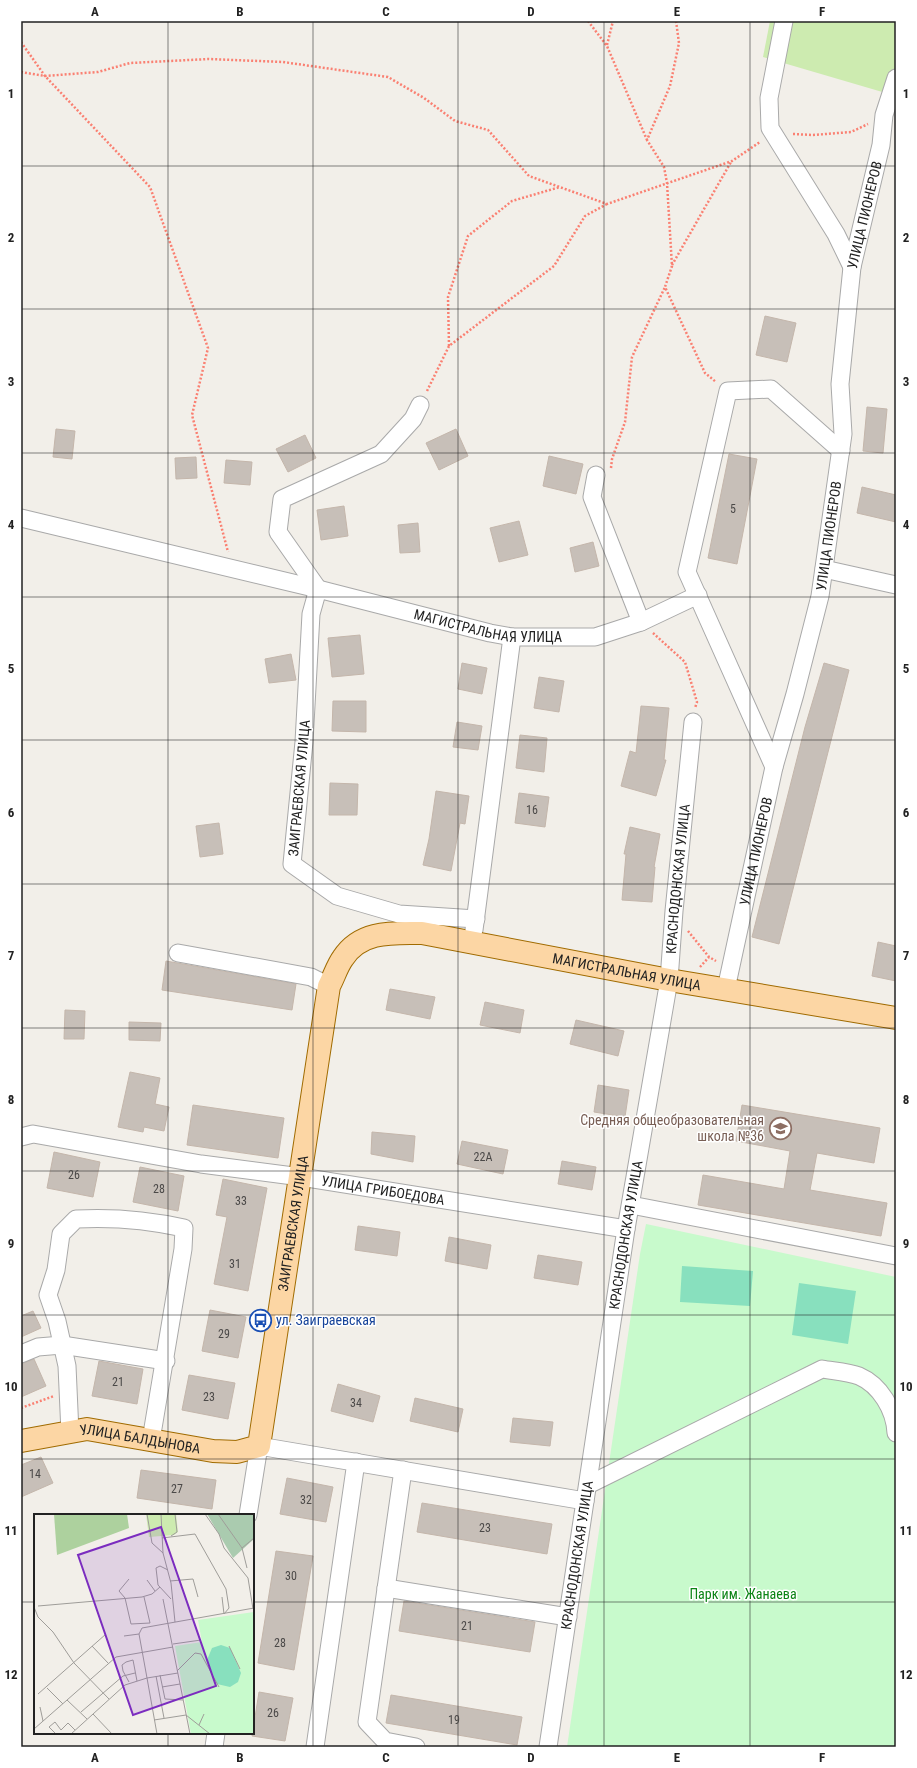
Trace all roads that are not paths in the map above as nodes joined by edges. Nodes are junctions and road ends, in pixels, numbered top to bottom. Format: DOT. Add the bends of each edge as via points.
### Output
graph roads {
  1 [pos="784,21"];
  2 [pos="896,78"];
  3 [pos="890,117"];
  4 [pos="852,268"];
  5 [pos="420,405"];
  6 [pos="841,451"];
  7 [pos="603,474"];
  8 [pos="21,518"];
  9 [pos="824,569"];
  10 [pos="896,585"];
  11 [pos="318,589"];
  12 [pos="698,595"];
  13 [pos="641,622"];
  14 [pos="512,637"];
  15 [pos="693,722"];
  16 [pos="774,766"];
  17 [pos="476,919"];
  18 [pos="358,941"];
  19 [pos="472,943"];
  20 [pos="178,953"];
  21 [pos="728,979"];
  22 [pos="669,980"];
  23 [pos="329,986"];
  24 [pos="896,1018"];
  25 [pos="21,1136"];
  26 [pos="301,1177"];
  27 [pos="630,1206"];
  28 [pos="626,1229"];
  29 [pos="896,1256"];
  30 [pos="62,1345"];
  31 [pos="21,1354"];
  32 [pos="166,1361"];
  33 [pos="70,1433"];
  34 [pos="896,1433"];
  35 [pos="151,1440"];
  36 [pos="21,1441"];
  37 [pos="259,1446"];
  38 [pos="356,1462"];
  39 [pos="403,1470"];
  40 [pos="587,1493"];
  41 [pos="248,1514"];
  42 [pos="386,1588"];
  43 [pos="568,1617"];
  44 [pos="216,1734"];
  45 [pos="214,1747"];
  46 [pos="315,1747"];
  47 [pos="416,1747"];
  48 [pos="548,1747"];
  1 -- 4 [label="street" via="769,98 770,128 836,234"];
  2 -- 3 [label="street, УЛИЦА ПИОНЕРОВ"];
  3 -- 4 [label="street, УЛИЦА ПИОНЕРОВ"];
  4 -- 6 [label="street, УЛИЦА ПИОНЕРОВ" via="840,384 843,434"];
  5 -- 11 [label="street" via="413,419 381,454 282,499 278,532"];
  6 -- 9 [label="street, УЛИЦА ПИОНЕРОВ"];
  6 -- 12 [label="street" via="771,389 728,391 687,572"];
  7 -- 13 [label="street" via="592,497"];
  8 -- 11 [label="street, МАГИСТРАЛЬНАЯ УЛИЦА"];
  9 -- 10 [label="street"];
  9 -- 16 [label="street, УЛИЦА ПИОНЕРОВ" via="816,611"];
  11 -- 14 [label="street, МАГИСТРАЛЬНАЯ УЛИЦА"];
  11 -- 17 [label="street, ЗАИГРАЕВСКАЯ УЛИЦА" via="311,614 304,742 292,864 337,896 399,914"];
  12 -- 13 [label="street, МАГИСТРАЛЬНАЯ УЛИЦА"];
  12 -- 16 [label="street"];
  13 -- 14 [label="street, МАГИСТРАЛЬНАЯ УЛИЦА" via="595,637"];
  14 -- 17 [label="street"];
  15 -- 22 [label="street, КРАСНОДОНСКАЯ УЛИЦА"];
  16 -- 21 [label="street, УЛИЦА ПИОНЕРОВ"];
  17 -- 19 [label="street"];
  18 -- 19 [label="main road, МАГИСТРАЛЬНАЯ УЛИЦА" via="382,933 422,933"];
  18 -- 23 [label="main road, ЗАИГРАЕВСКАЯ УЛИЦА" via="343,957"];
  19 -- 22 [label="main road, МАГИСТРАЛЬНАЯ УЛИЦА"];
  20 -- 23 [label="street" via="311,977"];
  21 -- 22 [label="main road, МАГИСТРАЛЬНАЯ УЛИЦА"];
  21 -- 24 [label="main road, МАГИСТРАЛЬНАЯ УЛИЦА"];
  22 -- 27 [label="street, КРАСНОДОНСКАЯ УЛИЦА"];
  23 -- 26 [label="main road, ЗАИГРАЕВСКАЯ УЛИЦА"];
  25 -- 26 [label="street, УЛИЦА ГРИБОЕДОВА" via="33,1134 201,1164"];
  26 -- 28 [label="street, УЛИЦА ГРИБОЕДОВА"];
  26 -- 37 [label="main road, ЗАИГРАЕВСКАЯ УЛИЦА"];
  27 -- 28 [label="street, КРАСНОДОНСКАЯ УЛИЦА"];
  27 -- 29 [label="street"];
  28 -- 40 [label="street, КРАСНОДОНСКАЯ УЛИЦА"];
  30 -- 31 [label="street" via="38,1347"];
  30 -- 32 [label="street"];
  30 -- 32 [label="street" via="48,1295 56,1270 60,1234 76,1219 108,1217 164,1223 184,1228"];
  30 -- 33 [label="street" via="67,1366"];
  32 -- 35 [label="street"];
  33 -- 35 [label="main road, УЛИЦА БАЛДЫНОВА" via="87,1429"];
  33 -- 36 [label="main road, УЛИЦА БАЛДЫНОВА"];
  34 -- 40 [label="street" via="896,1425 883,1394 859,1376 822,1370"];
  35 -- 37 [label="main road, УЛИЦА БАЛДЫНОВА" via="213,1451 237,1452"];
  37 -- 38 [label="street"];
  37 -- 41 [label="street, ЗАИГРАЕВСКАЯ УЛИЦА"];
  38 -- 39 [label="street"];
  38 -- 46 [label="street"];
  39 -- 40 [label="street"];
  39 -- 42 [label="street"];
  40 -- 43 [label="street, КРАСНОДОНСКАЯ УЛИЦА"];
  42 -- 43 [label="street"];
  42 -- 47 [label="street" via="367,1722 385,1741"];
  43 -- 48 [label="street, КРАСНОДОНСКАЯ УЛИЦА"];
  44 -- 45 [label="street"];
}
